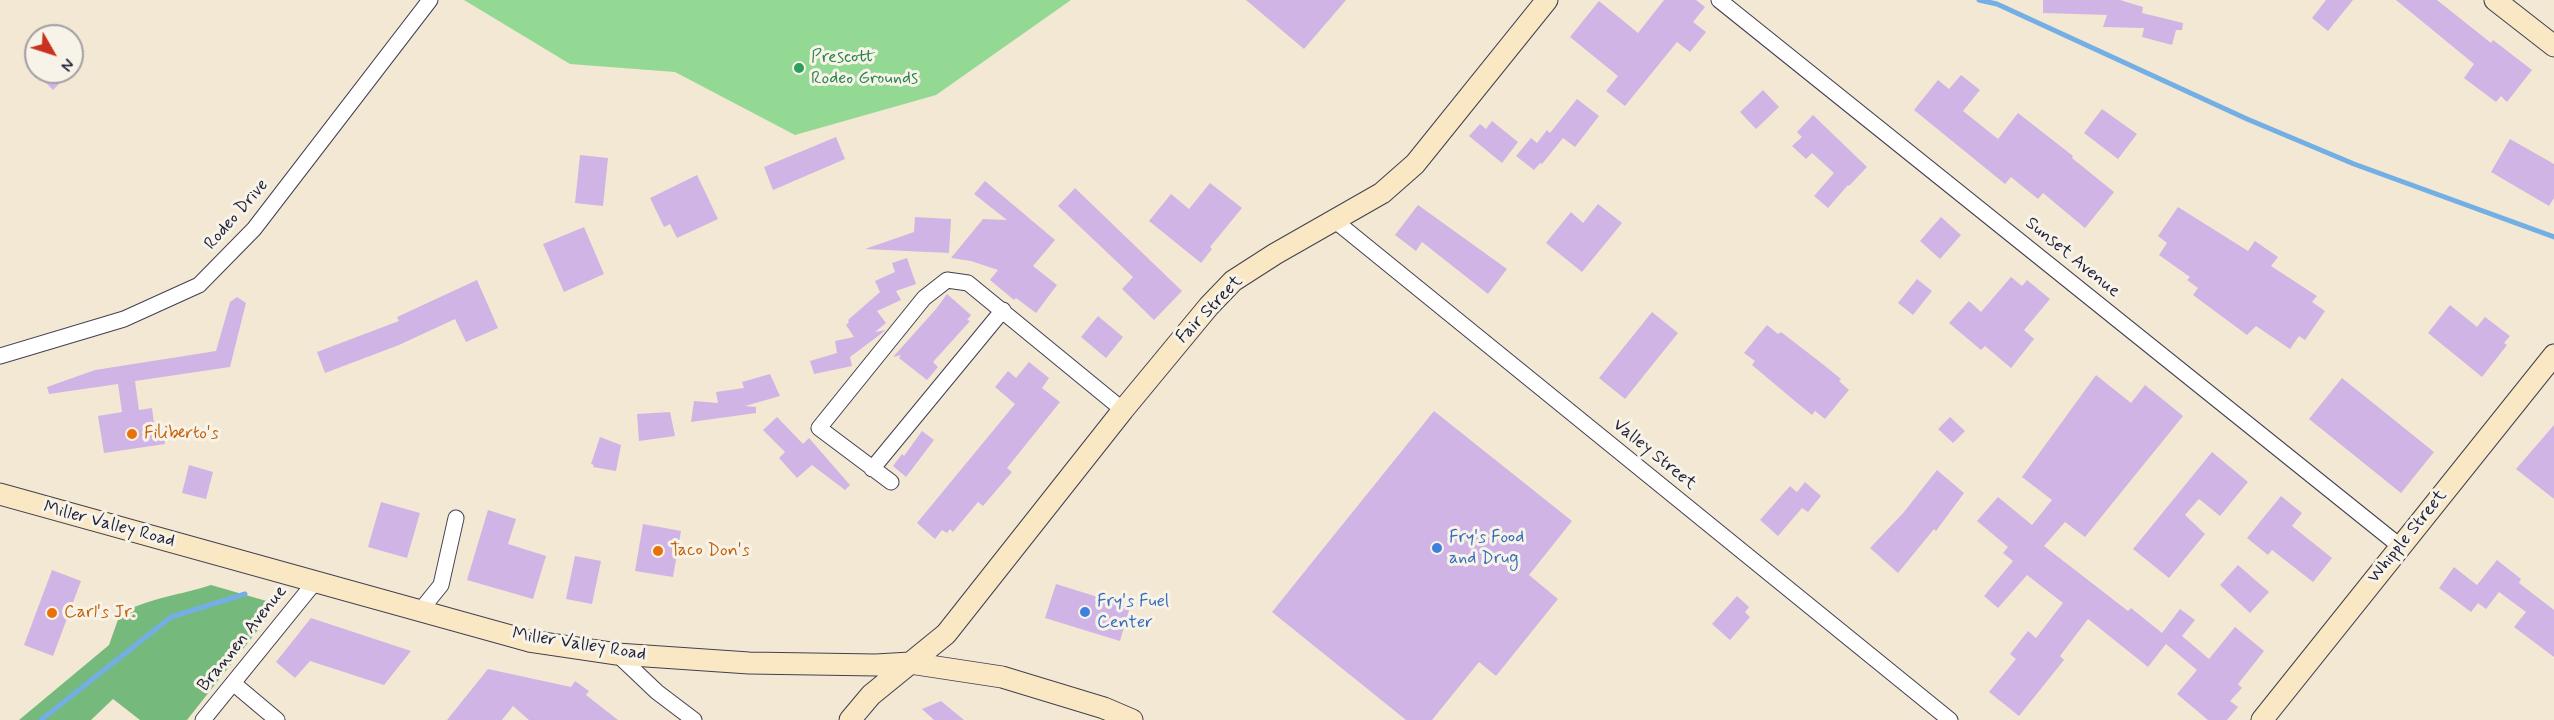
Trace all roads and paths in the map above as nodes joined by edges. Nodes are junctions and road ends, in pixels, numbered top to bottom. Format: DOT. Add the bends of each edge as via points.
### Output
graph roads {
  1 [pos="430,0"];
  2 [pos="1547,0"];
  3 [pos="1719,0"];
  4 [pos="2495,0"];
  5 [pos="2554,46"];
  6 [pos="1334,220"];
  7 [pos="1003,310"];
  8 [pos="2554,355"];
  9 [pos="0,356"];
  10 [pos="1123,410"];
  11 [pos="873,469"];
  12 [pos="891,482"];
  13 [pos="0,494"];
  14 [pos="456,518"];
  15 [pos="2400,547"];
  16 [pos="315,582"];
  17 [pos="420,611"];
  18 [pos="617,654"];
  19 [pos="910,663"];
  20 [pos="232,683"];
  21 [pos="203,720"];
  22 [pos="277,720"];
  23 [pos="694,720"];
  24 [pos="850,720"];
  25 [pos="1132,720"];
  26 [pos="1950,720"];
  27 [pos="2262,720"];
  1 -- 9 [label="street, Rodeo Drive" via="255,229 199,285 124,320"];
  2 -- 6 [label="street, Fair Street" via="1415,164 1382,193"];
  3 -- 15 [label="street, Sunset Avenue"];
  4 -- 5 [label="street"];
  6 -- 10 [label="street, Fair Street" via="1233,281"];
  6 -- 26 [label="street, Valley Street"];
  7 -- 10 [label="street"];
  7 -- 11 [label="street"];
  7 -- 11 [label="street" via="968,283 947,280 924,298 819,428"];
  8 -- 15 [label="street, Whipple Street"];
  10 -- 19 [label="street, Fair Street" via="946,634"];
  11 -- 12 [label="street"];
  13 -- 16 [label="street, Miller Valley Road"];
  14 -- 17 [label="street" via="441,585"];
  15 -- 27 [label="street, Whipple Street"];
  16 -- 17 [label="street, Miller Valley Road"];
  16 -- 20 [label="street, Brannen Avenue"];
  17 -- 18 [label="street, Miller Valley Road" via="529,641"];
  18 -- 19 [label="street, Miller Valley Road" via="749,663"];
  18 -- 23 [label="street"];
  19 -- 24 [label="street, Fair Street" via="871,695"];
  19 -- 25 [label="street, Miller Valley Road" via="1002,676"];
  20 -- 21 [label="street, Brannen Avenue"];
  20 -- 22 [label="street"];
}
